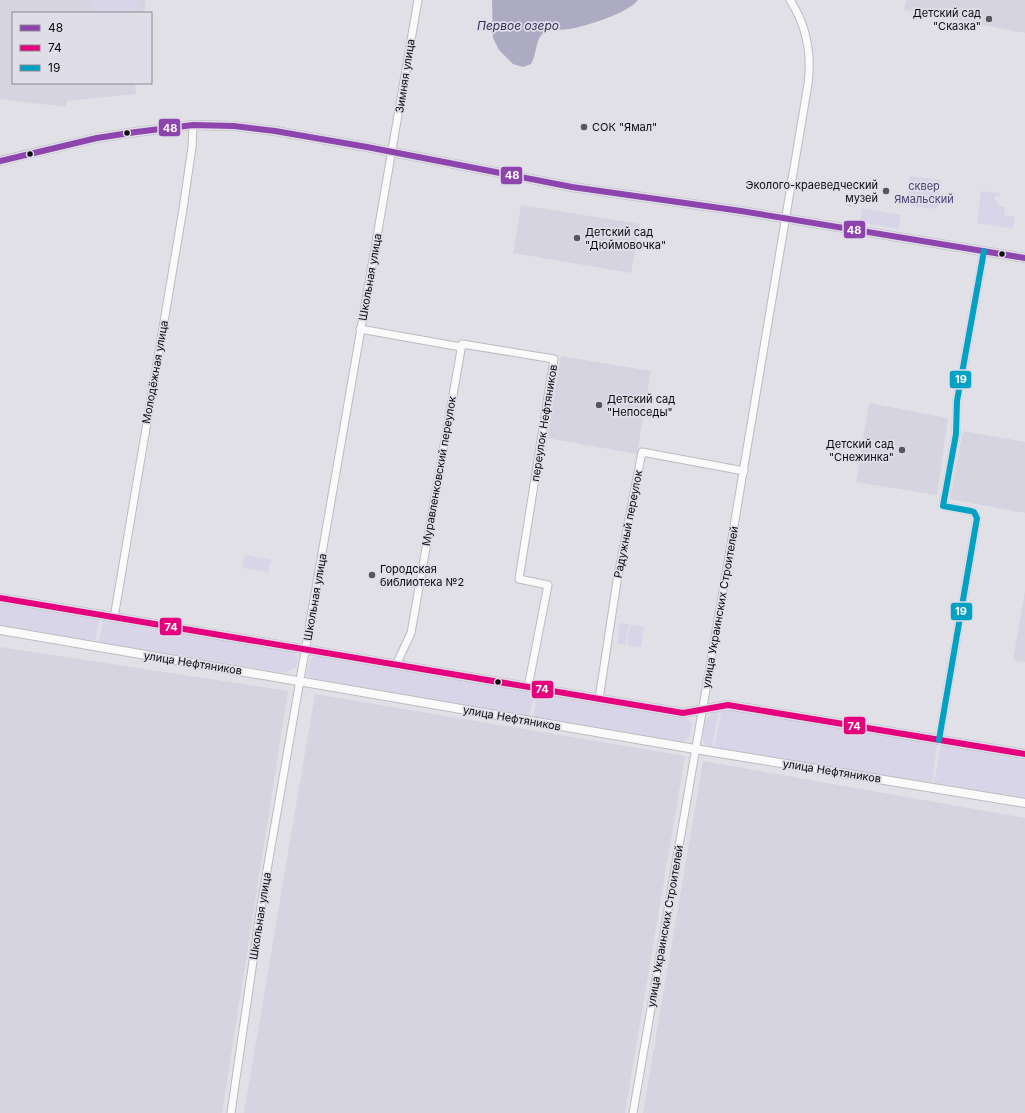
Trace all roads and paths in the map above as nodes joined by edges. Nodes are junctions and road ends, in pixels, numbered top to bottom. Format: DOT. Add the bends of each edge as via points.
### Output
graph roads {
  1 [pos="418,0"];
  2 [pos="790,0"];
  3 [pos="193,125"];
  4 [pos="392,152"];
  5 [pos="0,161"];
  6 [pos="785,218"];
  7 [pos="984,251"];
  8 [pos="1025,258"];
  9 [pos="360,329"];
  10 [pos="461,345"];
  11 [pos="744,471"];
  12 [pos="0,598"];
  13 [pos="114,618"];
  14 [pos="0,630"];
  15 [pos="306,650"];
  16 [pos="396,665"];
  17 [pos="300,680"];
  18 [pos="528,687"];
  19 [pos="599,699"];
  20 [pos="702,710"];
  21 [pos="939,740"];
  22 [pos="694,749"];
  23 [pos="1025,754"];
  24 [pos="1025,802"];
  25 [pos="230,1113"];
  26 [pos="633,1113"];
  1 -- 4 [label="street, Зимняя улица"];
  2 -- 6 [label="street, улица Украинских Строителей" via="803,25 810,63"];
  3 -- 4 [label="main road" via="275,131"];
  3 -- 5 [label="main road" via="97,138"];
  3 -- 13 [label="street, Молодёжная улица" via="183,209"];
  4 -- 6 [label="main road" via="580,189"];
  4 -- 9 [label="street, Школьная улица"];
  6 -- 7 [label="main road"];
  6 -- 11 [label="street, улица Украинских Строителей"];
  7 -- 8 [label="main road"];
  7 -- 21 [label="street" via="957,401 956,434 943,506 974,512 977,518"];
  9 -- 10 [label="street, переулок Нефтяников"];
  9 -- 15 [label="street, Школьная улица"];
  10 -- 16 [label="street, Муравленковский переулок" via="411,633"];
  10 -- 18 [label="street, переулок Нефтяников" via="554,359 519,579 548,584"];
  11 -- 19 [label="street, Радужный переулок" via="642,452 619,566"];
  11 -- 20 [label="street, улица Украинских Строителей"];
  12 -- 13 [label="main road"];
  13 -- 15 [label="main road"];
  14 -- 17 [label="main road, улица Нефтяников"];
  15 -- 16 [label="main road"];
  15 -- 17 [label="street, Школьная улица"];
  16 -- 18 [label="main road"];
  17 -- 22 [label="main road, улица Нефтяников"];
  17 -- 25 [label="street, Школьная улица" via="262,899"];
  18 -- 19 [label="main road"];
  19 -- 20 [label="main road" via="683,713"];
  20 -- 21 [label="main road" via="728,705"];
  20 -- 22 [label="street, улица Украинских Строителей"];
  21 -- 23 [label="main road"];
  22 -- 24 [label="main road, улица Нефтяников"];
  22 -- 26 [label="street, улица Украинских Строителей"];
}
